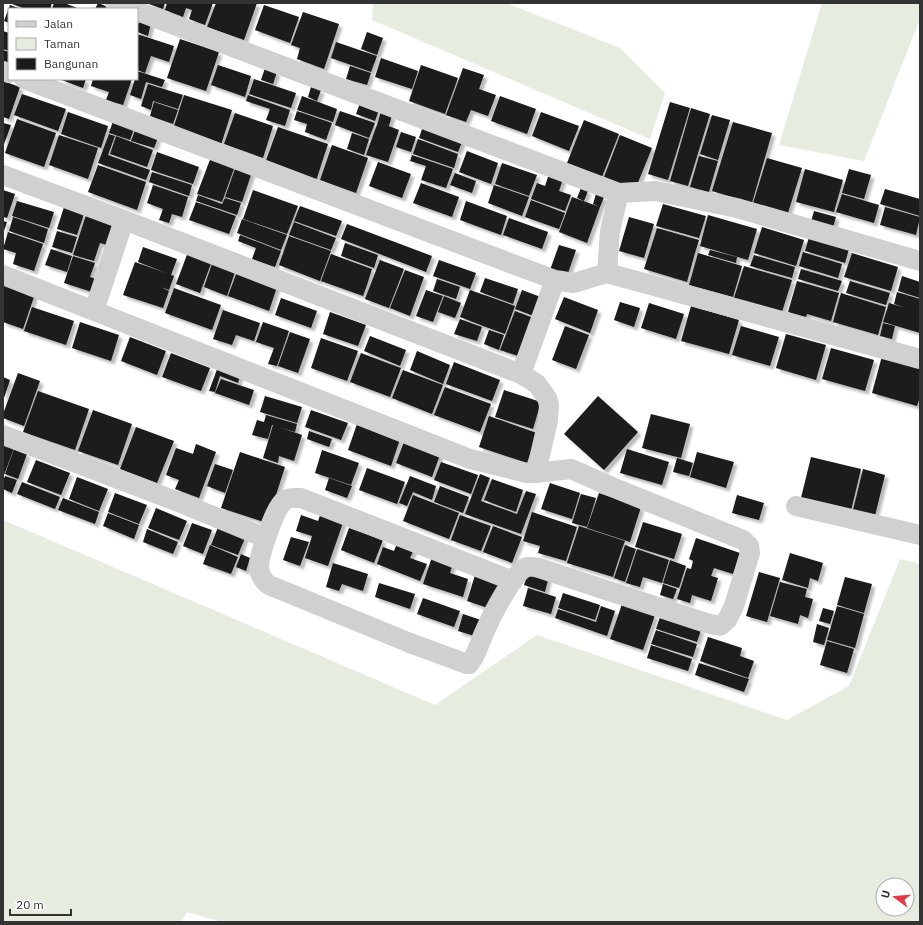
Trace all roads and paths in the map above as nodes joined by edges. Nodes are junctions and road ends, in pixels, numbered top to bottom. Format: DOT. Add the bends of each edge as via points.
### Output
graph roads {
  1 [pos="115,3"];
  2 [pos="128,8"];
  3 [pos="138,11"];
  4 [pos="27,80"];
  5 [pos="3,175"];
  6 [pos="619,193"];
  7 [pos="124,220"];
  8 [pos="920,261"];
  9 [pos="607,274"];
  10 [pos="3,275"];
  11 [pos="556,280"];
  12 [pos="94,311"];
  13 [pos="920,359"];
  14 [pos="521,374"];
  15 [pos="3,435"];
  16 [pos="536,473"];
  17 [pos="796,506"];
  18 [pos="920,535"];
  19 [pos="266,538"];
  20 [pos="512,581"];
  1 -- 2 [label="street"];
  3 -- 6 [label="street"];
  4 -- 11 [label="street"];
  5 -- 7 [label="street"];
  6 -- 8 [label="street" via="656,191 738,208"];
  6 -- 9 [label="street" via="610,231"];
  7 -- 12 [label="street"];
  7 -- 14 [label="street"];
  9 -- 11 [label="street" via="574,283"];
  9 -- 13 [label="street"];
  10 -- 12 [label="street"];
  11 -- 14 [label="street"];
  12 -- 16 [label="street" via="470,459"];
  14 -- 16 [label="street" via="537,384 549,406"];
  15 -- 19 [label="street"];
  16 -- 20 [label="street" via="571,469 743,540 749,546 750,553 734,606 727,620 720,626 706,624 533,566 523,569"];
  17 -- 18 [label="street"];
  19 -- 20 [label="street" via="273,519 285,500 292,497 301,498"];
  19 -- 20 [label="street" via="258,568 269,585 467,664 475,656 483,634"];
}
